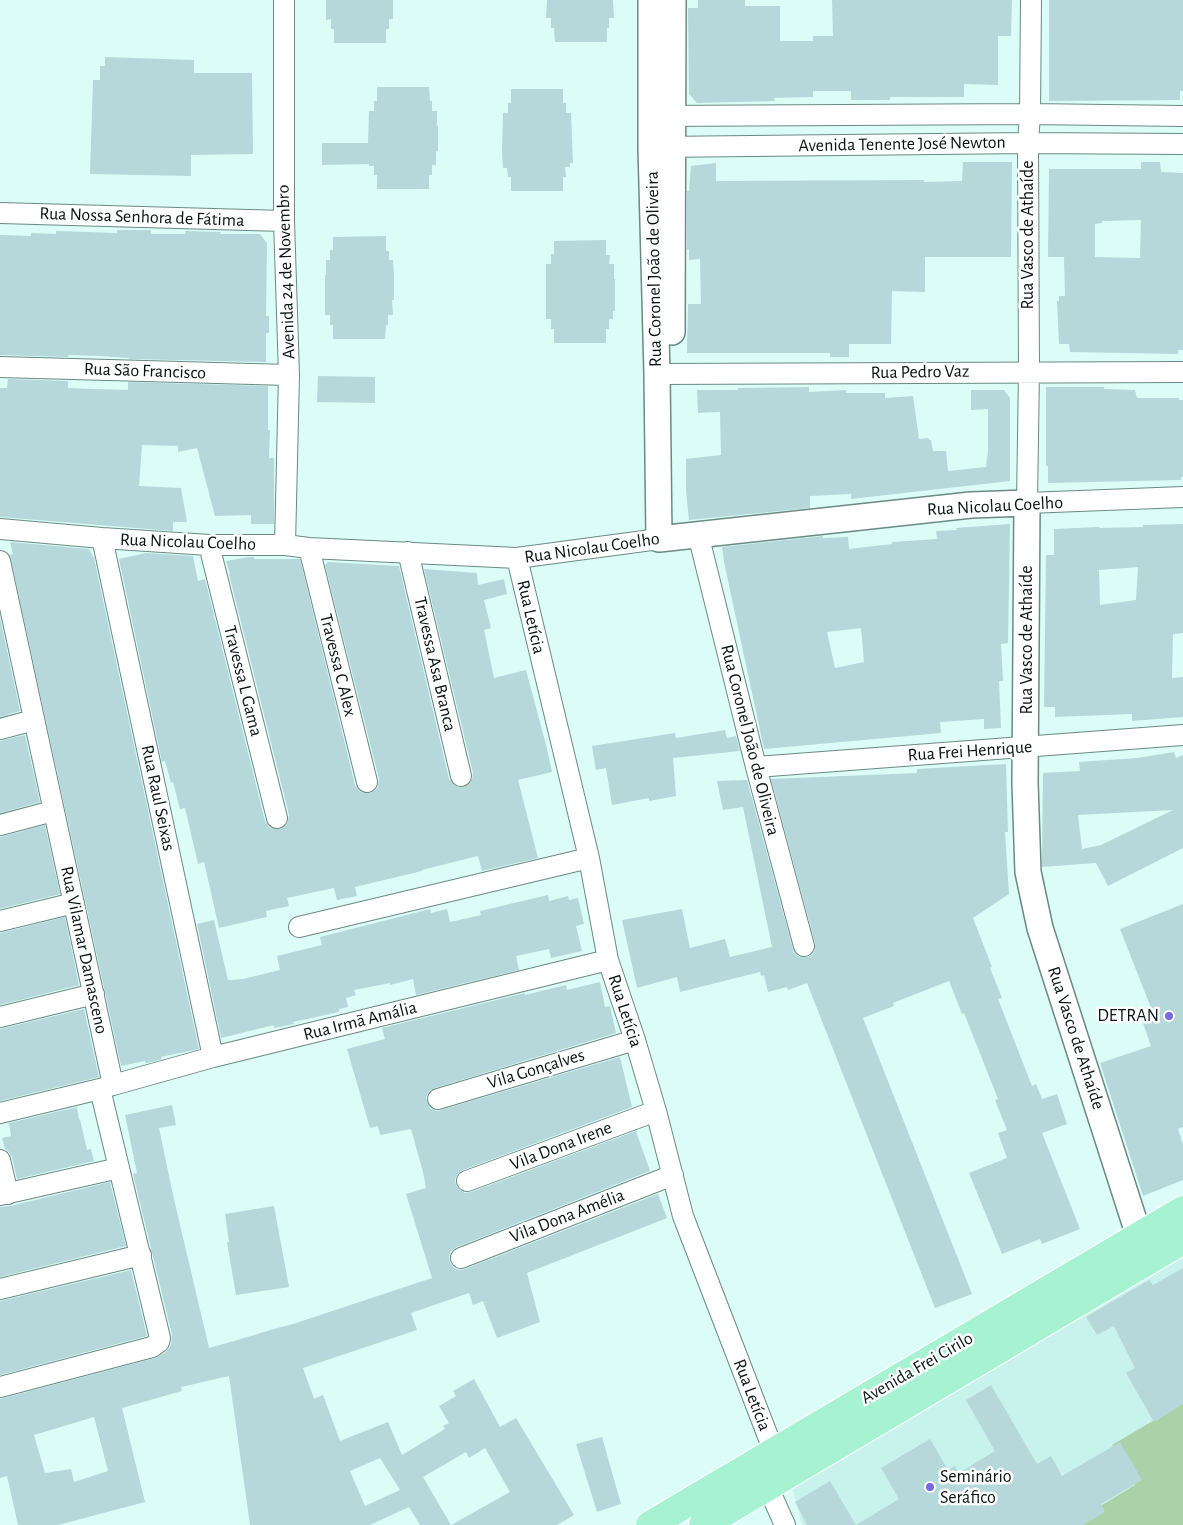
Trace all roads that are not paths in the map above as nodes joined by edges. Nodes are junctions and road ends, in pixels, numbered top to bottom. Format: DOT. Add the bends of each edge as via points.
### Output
graph roads {
  1 [pos="284,0"];
  2 [pos="652,0"];
  3 [pos="672,0"];
  4 [pos="1031,0"];
  5 [pos="1030,114"];
  6 [pos="662,116"];
  7 [pos="1183,116"];
  8 [pos="1028,143"];
  9 [pos="1183,144"];
  10 [pos="662,147"];
  11 [pos="0,213"];
  12 [pos="284,221"];
  13 [pos="0,367"];
  14 [pos="1029,371"];
  15 [pos="1183,372"];
  16 [pos="665,374"];
  17 [pos="289,375"];
  18 [pos="1183,497"];
  19 [pos="1027,503"];
  20 [pos="0,529"];
  21 [pos="677,536"];
  22 [pos="102,538"];
  23 [pos="210,545"];
  24 [pos="286,545"];
  25 [pos="309,548"];
  26 [pos="408,552"];
  27 [pos="517,558"];
  28 [pos="0,561"];
  29 [pos="7,633"];
  30 [pos="34,720"];
  31 [pos="0,729"];
  32 [pos="1183,735"];
  33 [pos="1026,746"];
  34 [pos="756,767"];
  35 [pos="461,776"];
  36 [pos="367,782"];
  37 [pos="53,811"];
  38 [pos="277,818"];
  39 [pos="0,825"];
  40 [pos="589,858"];
  41 [pos="74,903"];
  42 [pos="0,921"];
  43 [pos="299,927"];
  44 [pos="804,946"];
  45 [pos="608,960"];
  46 [pos="94,994"];
  47 [pos="0,1017"];
  48 [pos="635,1040"];
  49 [pos="213,1057"];
  50 [pos="106,1087"];
  51 [pos="438,1099"];
  52 [pos="656,1111"];
  53 [pos="0,1113"];
  54 [pos="0,1160"];
  55 [pos="119,1168"];
  56 [pos="673,1175"];
  57 [pos="467,1182"];
  58 [pos="4,1195"];
  59 [pos="1183,1210"];
  60 [pos="1183,1240"];
  61 [pos="1145,1248"];
  62 [pos="141,1255"];
  63 [pos="461,1258"];
  64 [pos="0,1289"];
  65 [pos="0,1387"];
  66 [pos="774,1452"];
  67 [pos="777,1482"];
  68 [pos="650,1525"];
  69 [pos="703,1525"];
  70 [pos="785,1525"];
  1 -- 12 [label="street, Avenida 24 de Novembro"];
  2 -- 6 [label="street, Rua Coronel João de Oliveira"];
  3 -- 6 [label="street, Rua Coronel João de Oliveira"];
  4 -- 5 [label="street, Rua Vasco de Athaíde"];
  5 -- 6 [label="street, Avenida Tenente José Newton"];
  5 -- 7 [label="street, Avenida Tenente José Newton"];
  5 -- 8 [label="street, Rua Vasco de Athaíde"];
  6 -- 10 [label="street, Rua Coronel João de Oliveira"];
  8 -- 9 [label="street, Avenida Tenente José Newton"];
  8 -- 10 [label="street, Avenida Tenente José Newton"];
  8 -- 14 [label="street, Rua Vasco de Athaíde"];
  10 -- 16 [label="street, Rua Coronel João de Oliveira"];
  11 -- 12 [label="street, Rua Nossa Senhora de Fátima"];
  12 -- 17 [label="street, Avenida 24 de Novembro"];
  13 -- 17 [label="street, Rua São Francisco"];
  14 -- 15 [label="street, Rua Pedro Vaz"];
  14 -- 16 [label="street, Rua Pedro Vaz"];
  14 -- 19 [label="street, Rua Vasco de Athaíde"];
  16 -- 21 [label="street, Rua Coronel João de Oliveira"];
  17 -- 24 [label="street, Avenida 24 de Novembro"];
  18 -- 19 [label="street, Rua Nicolau Coelho"];
  19 -- 21 [label="street, Rua Nicolau Coelho" via="971,504"];
  19 -- 33 [label="street, Rua Vasco de Athaíde"];
  20 -- 22 [label="street, Rua Nicolau Coelho"];
  21 -- 27 [label="street, Rua Nicolau Coelho"];
  21 -- 34 [label="street, Rua Coronel João de Oliveira"];
  22 -- 23 [label="street, Rua Nicolau Coelho"];
  22 -- 49 [label="street, Rua Raul Seixas"];
  23 -- 24 [label="street, Rua Nicolau Coelho"];
  23 -- 38 [label="street, Travessa L Gama"];
  24 -- 25 [label="street, Rua Nicolau Coelho"];
  25 -- 26 [label="street, Rua Nicolau Coelho"];
  25 -- 36 [label="street, Travessa C Alex"];
  26 -- 27 [label="street, Rua Nicolau Coelho"];
  26 -- 35 [label="street, Travessa Asa Branca"];
  27 -- 40 [label="street, Rua Letícia"];
  28 -- 29 [label="street, Rua Vilamar Damasceno"];
  29 -- 30 [label="street, Rua Vilamar Damasceno"];
  30 -- 31 [label="street"];
  30 -- 37 [label="street, Rua Vilamar Damasceno"];
  32 -- 33 [label="street, Rua Frei Henrique"];
  33 -- 34 [label="street, Rua Frei Henrique"];
  33 -- 61 [label="street, Rua Vasco de Athaíde" via="1028,872 1040,928"];
  34 -- 44 [label="street, Rua Coronel João de Oliveira"];
  37 -- 39 [label="street"];
  37 -- 41 [label="street, Rua Vilamar Damasceno"];
  40 -- 43 [label="street"];
  40 -- 45 [label="street, Rua Letícia"];
  41 -- 42 [label="street"];
  41 -- 46 [label="street, Rua Vilamar Damasceno"];
  45 -- 48 [label="street, Rua Letícia"];
  45 -- 49 [label="street, Rua Irmã Amália"];
  46 -- 47 [label="street"];
  46 -- 50 [label="street, Rua Vilamar Damasceno"];
  48 -- 51 [label="street, Vila Gonçalves"];
  48 -- 52 [label="street, Rua Letícia"];
  49 -- 50 [label="street, Rua Irmã Amália"];
  50 -- 53 [label="street, Rua Irmã Amália"];
  50 -- 55 [label="street, Rua Vilamar Damasceno"];
  52 -- 56 [label="street, Rua Letícia"];
  52 -- 57 [label="street, Vila Dona Irene"];
  54 -- 58 [label="street"];
  55 -- 58 [label="street"];
  55 -- 62 [label="street, Rua Vilamar Damasceno"];
  56 -- 63 [label="street, Vila Dona Amélia"];
  56 -- 66 [label="street, Rua Letícia" via="683,1216"];
  59 -- 61 [label="main road, Avenida Frei Cirilo"];
  60 -- 61 [label="main road, Avenida Frei Cirilo"];
  61 -- 66 [label="main road, Avenida Frei Cirilo"];
  61 -- 67 [label="main road, Avenida Frei Cirilo"];
  62 -- 64 [label="street"];
  62 -- 65 [label="street, Rua Vilamar Damasceno" via="160,1342 152,1347"];
  66 -- 67 [label="street, Rua Letícia"];
  66 -- 68 [label="main road, Avenida Frei Cirilo"];
  67 -- 69 [label="main road, Avenida Frei Cirilo"];
  67 -- 70 [label="street, Rua Letícia"];
}
